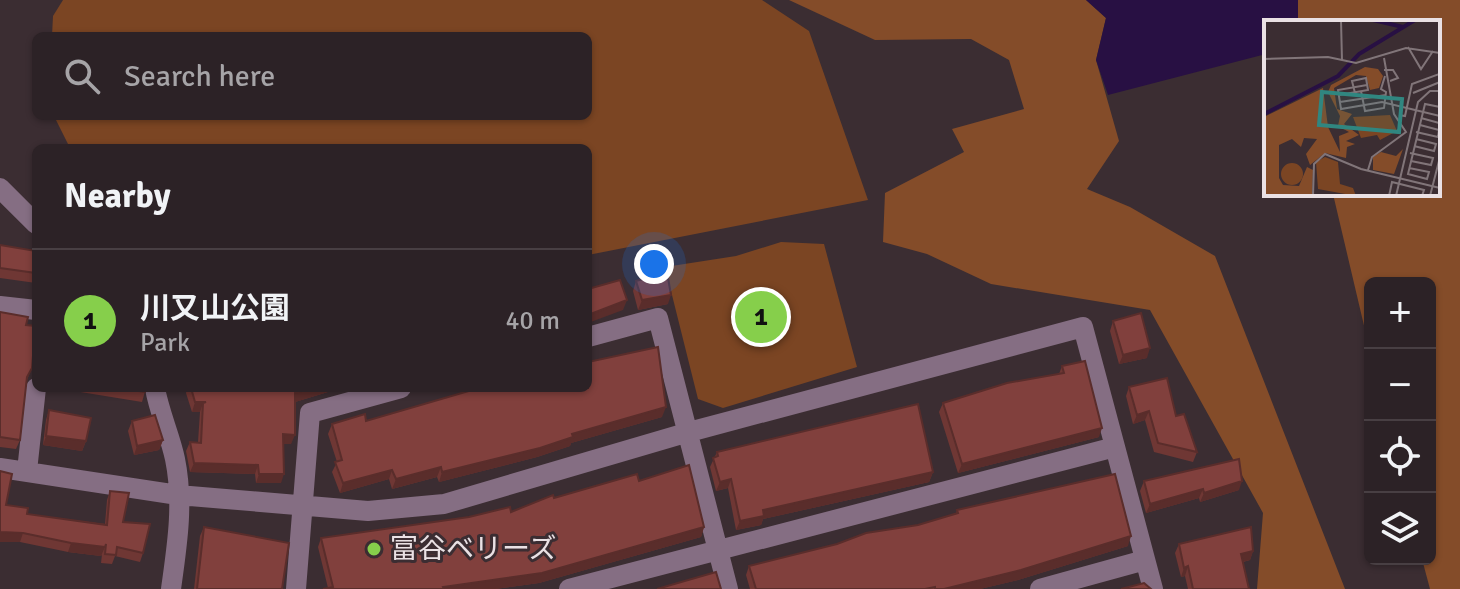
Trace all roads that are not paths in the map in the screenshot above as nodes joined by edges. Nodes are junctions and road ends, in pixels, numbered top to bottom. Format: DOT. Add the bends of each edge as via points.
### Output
graph roads {
  1 [pos="0,188"];
  2 [pos="32,220"];
  3 [pos="0,306"];
  4 [pos="32,310"];
  5 [pos="592,336"];
  6 [pos="36,392"];
  7 [pos="156,392"];
  8 [pos="386,392"];
  9 [pos="689,432"];
  10 [pos="1115,447"];
  11 [pos="0,468"];
  12 [pos="27,471"];
  13 [pos="178,495"];
  14 [pos="302,504"];
  15 [pos="718,550"];
  16 [pos="1145,560"];
  17 [pos="171,589"];
  18 [pos="296,589"];
  19 [pos="569,589"];
  20 [pos="728,589"];
  21 [pos="1040,589"];
  22 [pos="1153,589"];
  1 -- 2 [label="street"];
  3 -- 4 [label="street"];
  5 -- 9 [label="street" via="658,318"];
  6 -- 12 [label="street"];
  7 -- 13 [label="street" via="175,459"];
  8 -- 14 [label="street" via="310,413"];
  9 -- 10 [label="street" via="1083,327"];
  9 -- 14 [label="street" via="444,504 368,511"];
  9 -- 15 [label="street"];
  10 -- 15 [label="street"];
  10 -- 16 [label="street"];
  11 -- 12 [label="street"];
  12 -- 13 [label="street"];
  13 -- 14 [label="street"];
  13 -- 17 [label="street" via="180,524"];
  14 -- 18 [label="street"];
  15 -- 19 [label="street"];
  15 -- 20 [label="street"];
  16 -- 21 [label="street"];
  16 -- 22 [label="street"];
}
